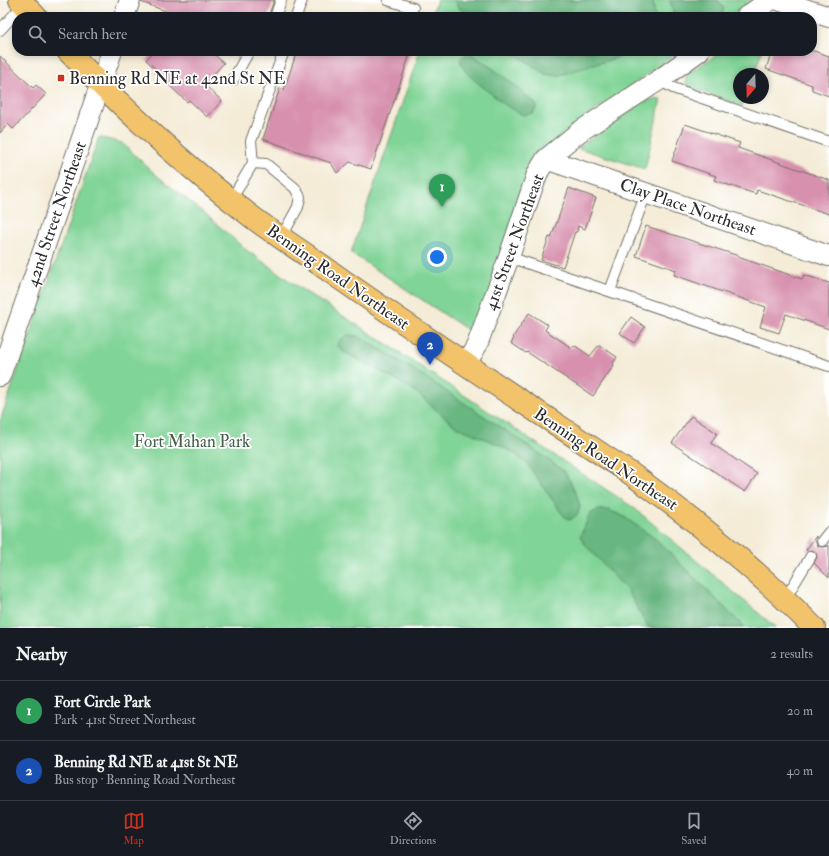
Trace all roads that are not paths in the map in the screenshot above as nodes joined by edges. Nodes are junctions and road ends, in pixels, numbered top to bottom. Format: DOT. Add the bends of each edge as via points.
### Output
graph roads {
  1 [pos="130,0"];
  2 [pos="281,0"];
  3 [pos="302,0"];
  4 [pos="388,0"];
  5 [pos="770,0"];
  6 [pos="778,0"];
  7 [pos="413,8"];
  8 [pos="126,12"];
  9 [pos="277,12"];
  10 [pos="298,12"];
  11 [pos="753,12"];
  12 [pos="814,12"];
  13 [pos="817,13"];
  14 [pos="829,17"];
  15 [pos="12,20"];
  16 [pos="0,30"];
  17 [pos="73,56"];
  18 [pos="110,56"];
  19 [pos="246,56"];
  20 [pos="282,56"];
  21 [pos="692,56"];
  22 [pos="233,80"];
  23 [pos="659,80"];
  24 [pos="100,84"];
  25 [pos="829,142"];
  26 [pos="546,158"];
  27 [pos="253,163"];
  28 [pos="646,193"];
  29 [pos="231,200"];
  30 [pos="281,238"];
  31 [pos="829,256"];
  32 [pos="509,257"];
  33 [pos="610,291"];
  34 [pos="6,338"];
  35 [pos="466,364"];
  36 [pos="829,366"];
  37 [pos="0,376"];
  38 [pos="829,532"];
  39 [pos="822,541"];
  40 [pos="811,556"];
  41 [pos="785,600"];
  42 [pos="814,628"];
  1 -- 8 [label="street"];
  2 -- 9 [label="lane"];
  3 -- 10 [label="lane"];
  4 -- 7 [label="lane"];
  5 -- 11 [label="street"];
  6 -- 12 [label="street"];
  13 -- 14 [label="street"];
  15 -- 16 [label="lane"];
  17 -- 24 [label="main road, Benning Road Northeast"];
  18 -- 24 [label="street, 42nd Street Northeast"];
  19 -- 22 [label="lane"];
  20 -- 27 [label="lane" via="251,141"];
  21 -- 23 [label="street, 41st Street Northeast"];
  23 -- 25 [label="lane" via="673,88"];
  23 -- 26 [label="street, 41st Street Northeast" via="579,132"];
  24 -- 29 [label="main road, Benning Road Northeast" via="171,150"];
  24 -- 34 [label="street, 42nd Street Northeast"];
  26 -- 28 [label="street, Clay Place Northeast"];
  26 -- 32 [label="street, 41st Street Northeast" via="537,174"];
  27 -- 29 [label="lane"];
  27 -- 30 [label="lane" via="266,164 295,188 300,197 298,207"];
  28 -- 31 [label="street, Clay Place Northeast"];
  28 -- 33 [label="lane"];
  29 -- 30 [label="main road, Benning Road Northeast"];
  30 -- 35 [label="main road, Benning Road Northeast"];
  32 -- 33 [label="lane"];
  32 -- 35 [label="street, 41st Street Northeast" via="477,345"];
  33 -- 36 [label="lane"];
  34 -- 37 [label="street, 42nd Street Northeast"];
  35 -- 41 [label="main road, Benning Road Northeast" via="670,501 722,543"];
  38 -- 39 [label="lane"];
  40 -- 41 [label="lane"];
  41 -- 42 [label="main road, Benning Road Northeast"];
}
